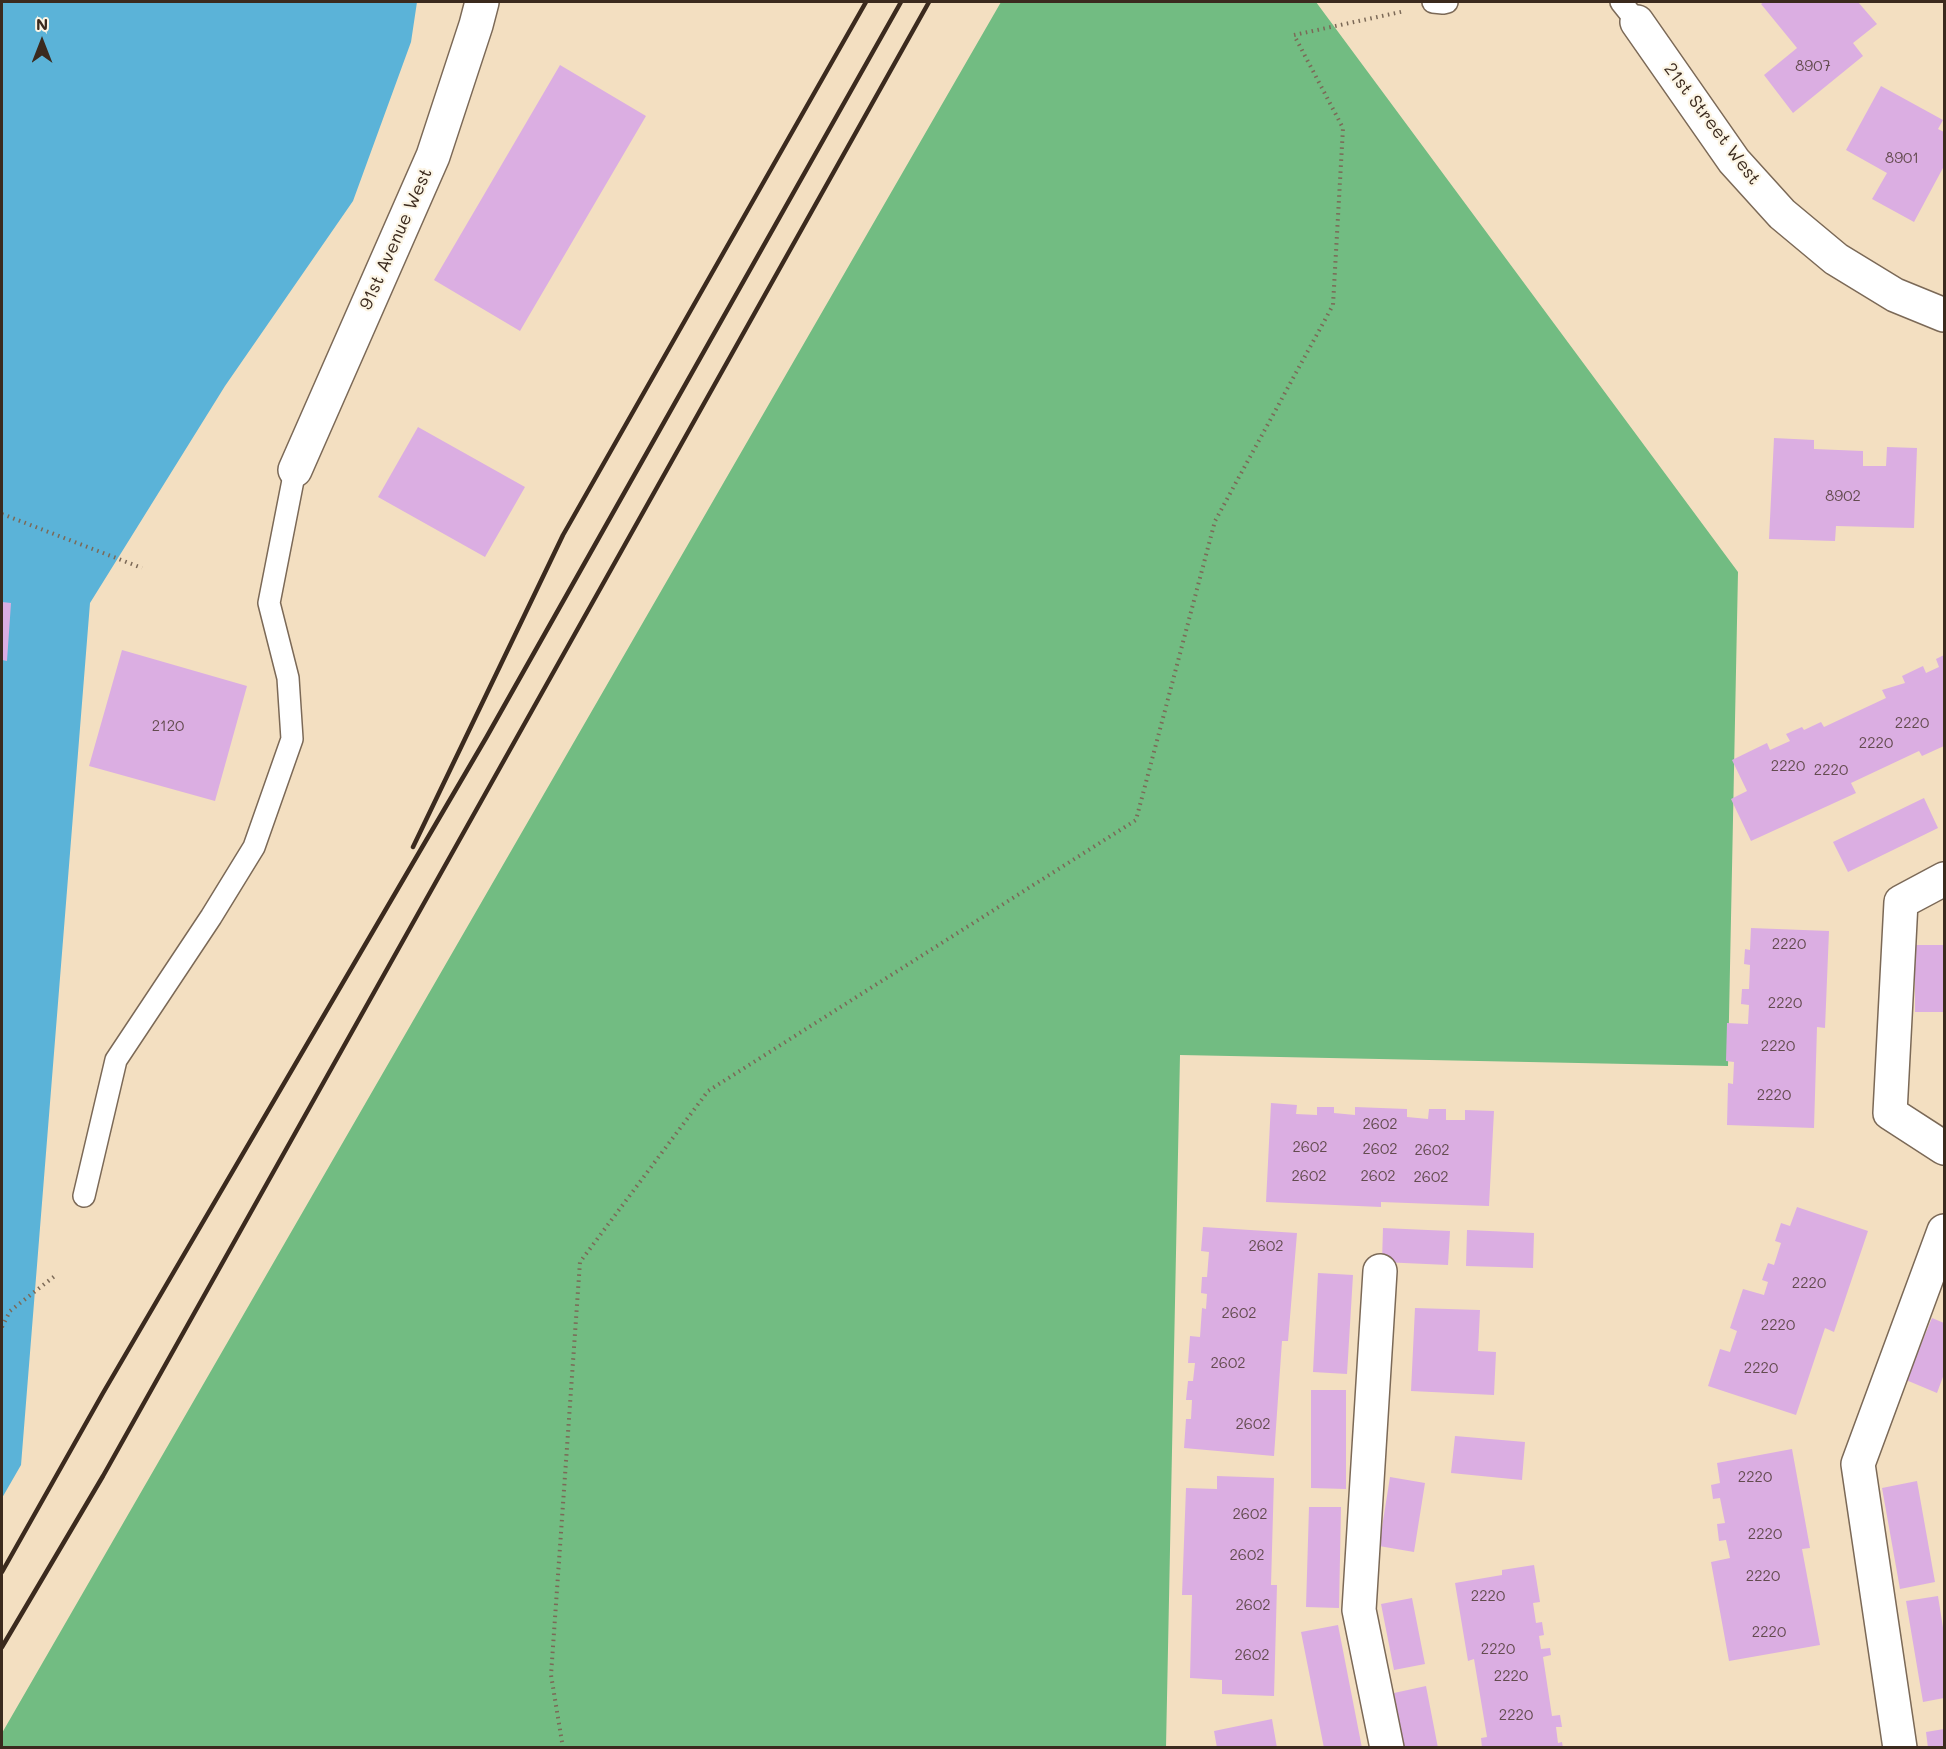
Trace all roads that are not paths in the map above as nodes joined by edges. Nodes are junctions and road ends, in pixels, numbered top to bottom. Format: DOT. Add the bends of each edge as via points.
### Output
graph roads {
  1 [pos="482,2"];
  2 [pos="1629,11"];
  3 [pos="1944,315"];
  4 [pos="295,470"];
  5 [pos="1944,879"];
  6 [pos="1944,1148"];
  7 [pos="84,1196"];
  8 [pos="1944,1231"];
  9 [pos="1380,1270"];
  10 [pos="1387,1748"];
  11 [pos="1900,1748"];
  1 -- 4 [label="street, 91st Avenue West" via="433,156"];
  2 -- 3 [label="street, 21st Street West" via="1734,161 1782,214 1836,259 1895,294"];
  4 -- 7 [label="lane" via="269,603 288,678 292,739 254,847 116,1060"];
  5 -- 6 [label="street" via="1901,902 1890,1113"];
  8 -- 11 [label="street" via="1858,1464"];
  9 -- 10 [label="street" via="1359,1610"];
}
